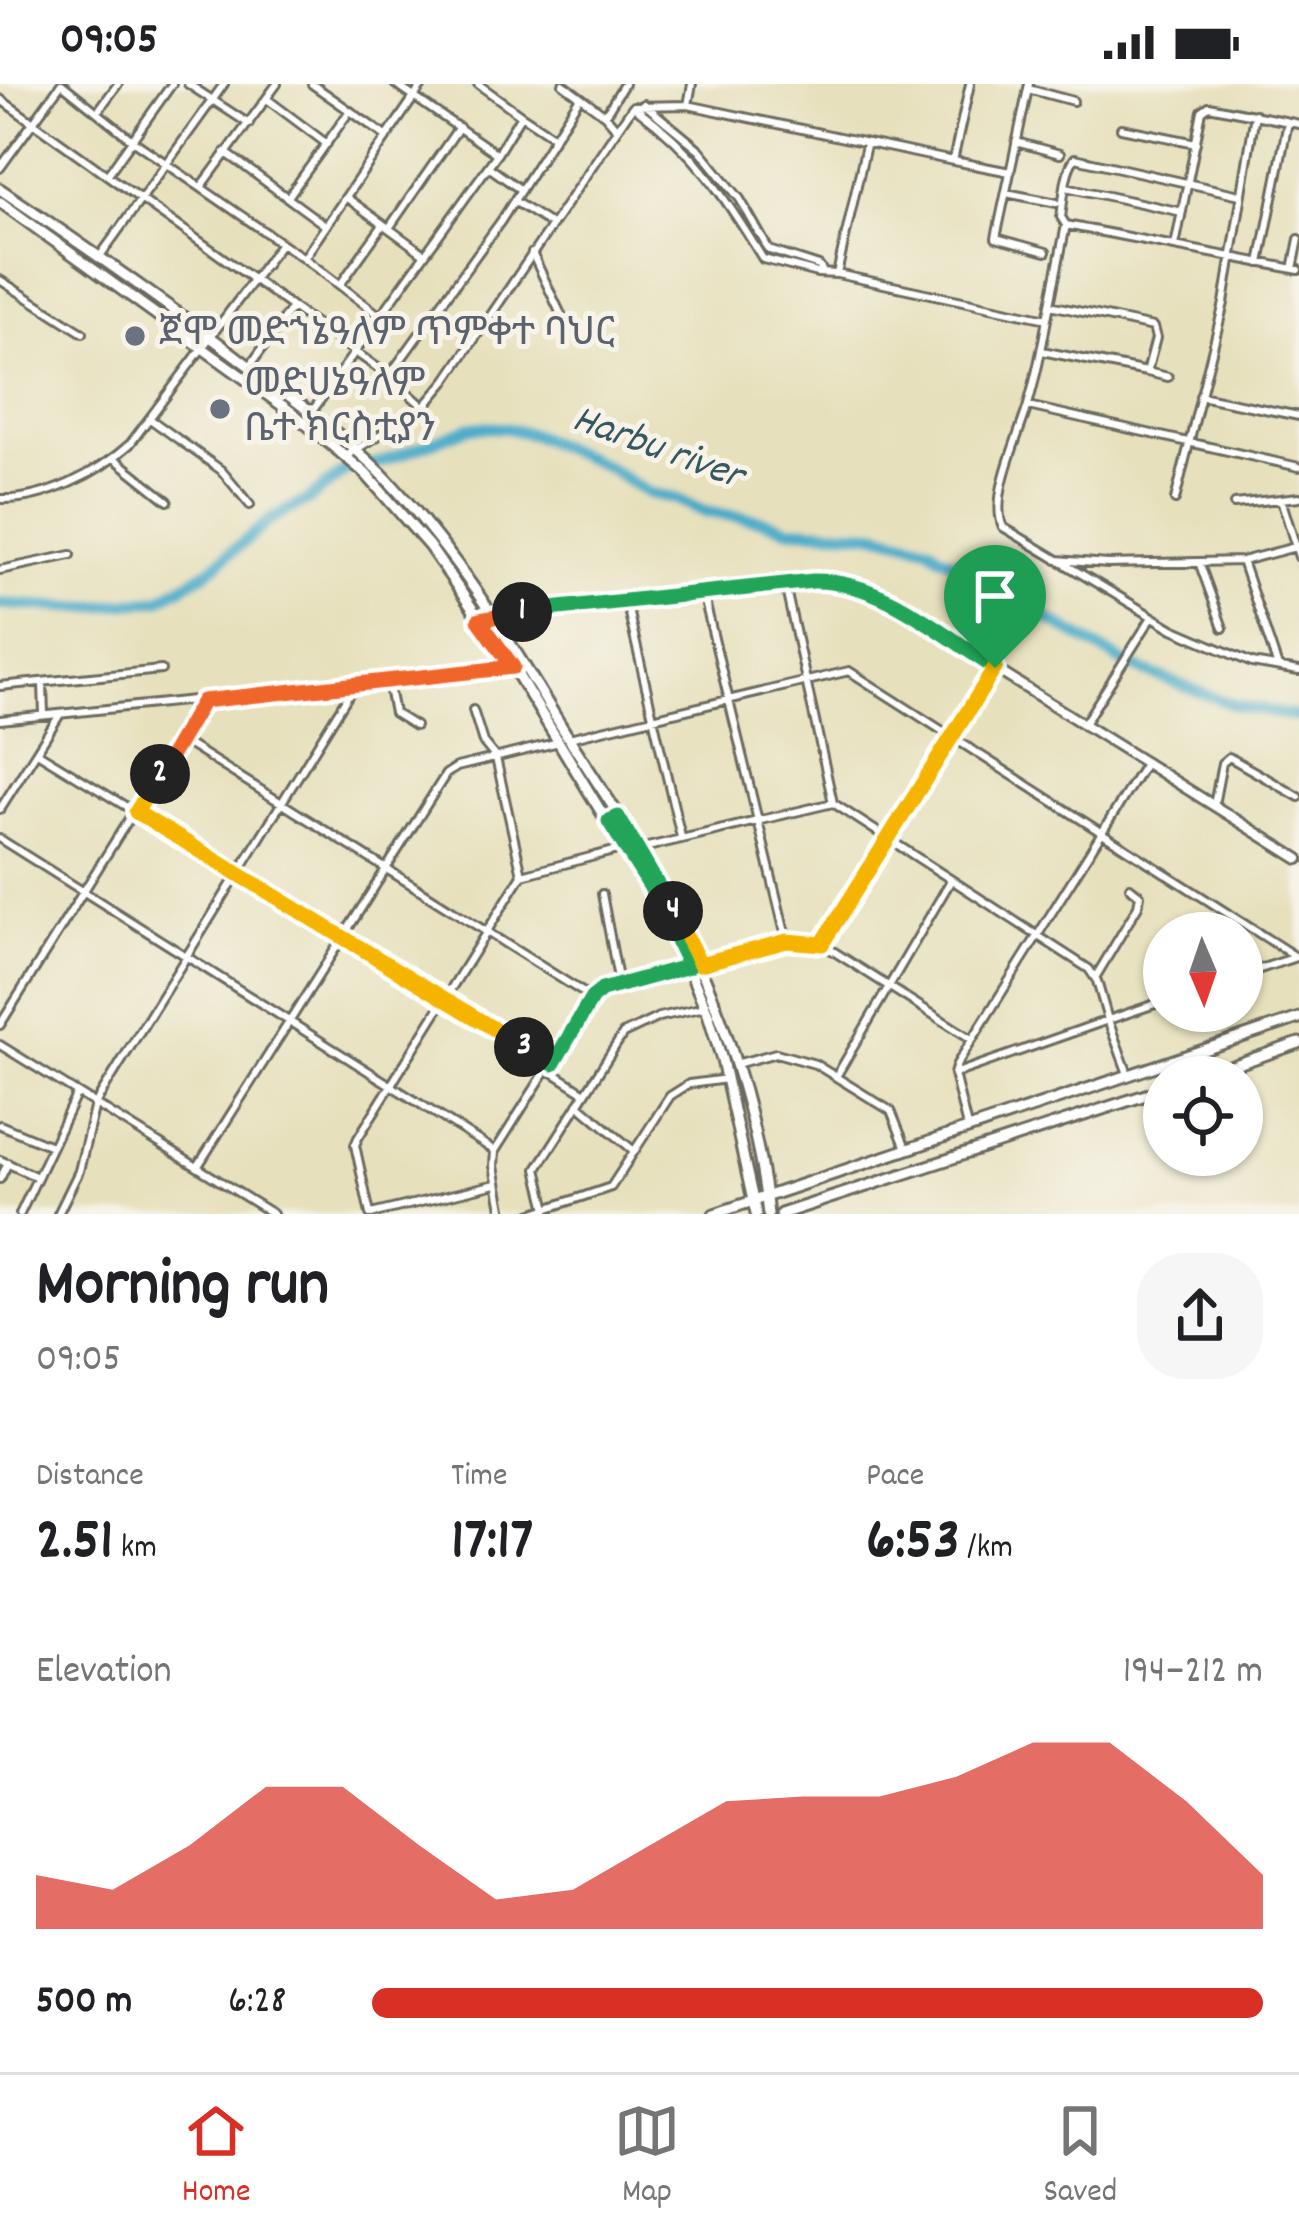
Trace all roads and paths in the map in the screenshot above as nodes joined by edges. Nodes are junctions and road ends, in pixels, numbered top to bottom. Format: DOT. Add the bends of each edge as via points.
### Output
graph roads {
  1 [pos="62,84"];
  2 [pos="118,84"];
  3 [pos="172,84"];
  4 [pos="188,84"];
  5 [pos="224,84"];
  6 [pos="277,84"];
  7 [pos="312,84"];
  8 [pos="395,84"];
  9 [pos="423,84"];
  10 [pos="478,84"];
  11 [pos="562,84"];
  12 [pos="624,84"];
  13 [pos="692,84"];
  14 [pos="970,84"];
  15 [pos="1028,87"];
  16 [pos="413,97"];
  17 [pos="580,97"];
  18 [pos="267,98"];
  19 [pos="0,99"];
  20 [pos="213,100"];
  21 [pos="1073,101"];
  22 [pos="644,104"];
  23 [pos="688,105"];
  24 [pos="633,106"];
  25 [pos="98,111"];
  26 [pos="349,112"];
  27 [pos="1255,114"];
  28 [pos="605,115"];
  29 [pos="521,116"];
  30 [pos="1288,122"];
  31 [pos="33,123"];
  32 [pos="248,124"];
  33 [pos="1299,124"];
  34 [pos="459,127"];
  35 [pos="1121,128"];
  36 [pos="616,129"];
  37 [pos="553,136"];
  38 [pos="388,138"];
  39 [pos="132,140"];
  40 [pos="1016,142"];
  41 [pos="1196,143"];
  42 [pos="327,144"];
  43 [pos="866,145"];
  44 [pos="225,152"];
  45 [pos="497,154"];
  46 [pos="1060,154"];
  47 [pos="953,161"];
  48 [pos="167,163"];
  49 [pos="489,166"];
  50 [pos="0,168"];
  51 [pos="1010,172"];
  52 [pos="108,174"];
  53 [pos="1190,182"];
  54 [pos="202,186"];
  55 [pos="1066,187"];
  56 [pos="0,188"];
  57 [pos="521,190"];
  58 [pos="1006,193"];
  59 [pos="1240,195"];
  60 [pos="142,198"];
  61 [pos="288,198"];
  62 [pos="347,199"];
  63 [pos="740,199"];
  64 [pos="514,201"];
  65 [pos="0,202"];
  66 [pos="731,203"];
  67 [pos="1057,203"];
  68 [pos="1182,212"];
  69 [pos="551,225"];
  70 [pos="1066,225"];
  71 [pos="326,226"];
  72 [pos="386,226"];
  73 [pos="1299,239"];
  74 [pos="280,242"];
  75 [pos="1175,246"];
  76 [pos="1046,252"];
  77 [pos="532,253"];
  78 [pos="424,254"];
  79 [pos="100,256"];
  80 [pos="304,258"];
  81 [pos="1228,258"];
  82 [pos="1260,263"];
  83 [pos="1296,269"];
  84 [pos="824,272"];
  85 [pos="837,274"];
  86 [pos="253,279"];
  87 [pos="0,280"];
  88 [pos="340,286"];
  89 [pos="1050,305"];
  90 [pos="292,307"];
  91 [pos="380,315"];
  92 [pos="1047,319"];
  93 [pos="565,323"];
  94 [pos="83,334"];
  95 [pos="210,336"];
  96 [pos="201,347"];
  97 [pos="353,350"];
  98 [pos="1042,350"];
  99 [pos="250,367"];
  100 [pos="1148,372"];
  101 [pos="389,376"];
  102 [pos="1168,376"];
  103 [pos="1200,396"];
  104 [pos="1028,406"];
  105 [pos="424,407"];
  106 [pos="311,413"];
  107 [pos="1299,416"];
  108 [pos="150,419"];
  109 [pos="1190,440"];
  110 [pos="351,456"];
  111 [pos="114,458"];
  112 [pos="1299,467"];
  113 [pos="367,468"];
  114 [pos="1299,497"];
  115 [pos="0,499"];
  116 [pos="1281,499"];
  117 [pos="1175,500"];
  118 [pos="168,501"];
  119 [pos="1234,504"];
  120 [pos="250,506"];
  121 [pos="1297,546"];
  122 [pos="71,555"];
  123 [pos="1299,557"];
  124 [pos="1054,560"];
  125 [pos="1242,561"];
  126 [pos="1198,562"];
  127 [pos="0,570"];
  128 [pos="785,585"];
  129 [pos="703,593"];
  130 [pos="626,600"];
  131 [pos="493,615"];
  132 [pos="1152,617"];
  133 [pos="479,620"];
  134 [pos="1223,628"];
  135 [pos="513,667"];
  136 [pos="995,668"];
  137 [pos="1278,668"];
  138 [pos="161,670"];
  139 [pos="1299,671"];
  140 [pos="806,680"];
  141 [pos="388,682"];
  142 [pos="43,683"];
  143 [pos="0,686"];
  144 [pos="354,686"];
  145 [pos="730,700"];
  146 [pos="203,701"];
  147 [pos="473,710"];
  148 [pos="61,713"];
  149 [pos="44,715"];
  150 [pos="652,717"];
  151 [pos="0,720"];
  152 [pos="1084,724"];
  153 [pos="415,727"];
  154 [pos="949,737"];
  155 [pos="181,740"];
  156 [pos="564,740"];
  157 [pos="37,752"];
  158 [pos="496,758"];
  159 [pos="1146,762"];
  160 [pos="1299,797"];
  161 [pos="833,803"];
  162 [pos="281,805"];
  163 [pos="1214,805"];
  164 [pos="0,808"];
  165 [pos="136,812"];
  166 [pos="614,819"];
  167 [pos="757,821"];
  168 [pos="1100,832"];
  169 [pos="681,837"];
  170 [pos="888,838"];
  171 [pos="0,839"];
  172 [pos="625,848"];
  173 [pos="639,849"];
  174 [pos="1299,859"];
  175 [pos="384,867"];
  176 [pos="238,873"];
  177 [pos="522,875"];
  178 [pos="951,880"];
  179 [pos="1130,887"];
  180 [pos="84,891"];
  181 [pos="602,894"];
  182 [pos="485,931"];
  183 [pos="340,935"];
  184 [pos="1039,935"];
  185 [pos="787,941"];
  186 [pos="822,944"];
  187 [pos="186,955"];
  188 [pos="1298,956"];
  189 [pos="694,965"];
  190 [pos="1263,968"];
  191 [pos="1095,978"];
  192 [pos="619,984"];
  193 [pos="890,987"];
  194 [pos="592,998"];
  195 [pos="442,1000"];
  196 [pos="705,1007"];
  197 [pos="1143,1008"];
  198 [pos="1108,1019"];
  199 [pos="1298,1020"];
  200 [pos="289,1022"];
  201 [pos="0,1024"];
  202 [pos="970,1038"];
  203 [pos="1299,1043"];
  204 [pos="1,1049"];
  205 [pos="1261,1056"];
  206 [pos="736,1064"];
  207 [pos="551,1067"];
  208 [pos="954,1074"];
  209 [pos="1128,1074"];
  210 [pos="836,1075"];
  211 [pos="727,1078"];
  212 [pos="391,1082"];
  213 [pos="76,1093"];
  214 [pos="585,1093"];
  215 [pos="1143,1096"];
  216 [pos="95,1104"];
  217 [pos="578,1104"];
  218 [pos="0,1125"];
  219 [pos="967,1126"];
  220 [pos="51,1146"];
  221 [pos="906,1148"];
  222 [pos="495,1151"];
  223 [pos="634,1151"];
  224 [pos="4,1161"];
  225 [pos="198,1166"];
  226 [pos="37,1177"];
  227 [pos="0,1179"];
  228 [pos="746,1179"];
  229 [pos="762,1181"];
  230 [pos="496,1184"];
  231 [pos="789,1188"];
  232 [pos="766,1197"];
  233 [pos="751,1202"];
  234 [pos="547,1209"];
  235 [pos="720,1212"];
  236 [pos="20,1214"];
  237 [pos="58,1214"];
  238 [pos="273,1214"];
  239 [pos="371,1214"];
  240 [pos="503,1214"];
  241 [pos="531,1214"];
  242 [pos="756,1214"];
  243 [pos="768,1214"];
  244 [pos="781,1214"];
  1 -- 25 [label="street"];
  1 -- 31 [label="street"];
  2 -- 25 [label="street"];
  3 -- 39 [label="street"];
  4 -- 20 [label="street"];
  5 -- 20 [label="street"];
  6 -- 18 [label="street"];
  7 -- 26 [label="street"];
  8 -- 16 [label="street"];
  9 -- 16 [label="street"];
  10 -- 29 [label="street"];
  11 -- 17 [label="street"];
  12 -- 28 [label="street"];
  13 -- 23 [label="street"];
  14 -- 47 [label="street"];
  15 -- 21 [label="street"];
  15 -- 40 [label="street"];
  16 -- 34 [label="street"];
  16 -- 38 [label="street"];
  17 -- 28 [label="street"];
  17 -- 37 [label="street"];
  18 -- 32 [label="street"];
  18 -- 42 [label="street"];
  19 -- 31 [label="street"];
  20 -- 32 [label="street"];
  20 -- 48 [label="street"];
  22 -- 23 [label="street"];
  22 -- 24 [label="street"];
  22 -- 63 [label="street" via="700,150"];
  23 -- 43 [label="street"];
  24 -- 36 [label="street"];
  24 -- 66 [label="street" via="691,154"];
  25 -- 39 [label="street"];
  26 -- 38 [label="street"];
  26 -- 42 [label="street"];
  27 -- 30 [label="street"];
  27 -- 41 [label="street" via="1205,107"];
  27 -- 59 [label="street"];
  28 -- 36 [label="street"];
  29 -- 37 [label="street"];
  29 -- 45 [label="street"];
  30 -- 33 [label="street"];
  30 -- 82 [label="street"];
  31 -- 50 [label="street"];
  31 -- 52 [label="street"];
  32 -- 44 [label="street"];
  34 -- 45 [label="street"];
  34 -- 72 [label="street"];
  35 -- 41 [label="street"];
  36 -- 69 [label="street"];
  37 -- 57 [label="street"];
  38 -- 62 [label="street"];
  39 -- 48 [label="street"];
  39 -- 52 [label="street"];
  40 -- 46 [label="street"];
  40 -- 51 [label="street"];
  41 -- 53 [label="street"];
  42 -- 61 [label="street"];
  43 -- 47 [label="street"];
  43 -- 85 [label="street"];
  44 -- 54 [label="street"];
  44 -- 61 [label="street"];
  45 -- 49 [label="street"];
  47 -- 51 [label="street"];
  48 -- 54 [label="street"];
  48 -- 60 [label="street"];
  49 -- 57 [label="street"];
  49 -- 78 [label="street"];
  51 -- 58 [label="street"];
  52 -- 60 [label="street"];
  53 -- 55 [label="street" via="1075,158"];
  53 -- 59 [label="street"];
  53 -- 68 [label="street"];
  54 -- 74 [label="street"];
  55 -- 68 [label="street"];
  55 -- 70 [label="street"];
  56 -- 79 [label="main road"];
  57 -- 64 [label="street"];
  58 -- 67 [label="street"];
  58 -- 76 [label="street" via="997,241"];
  59 -- 81 [label="street"];
  60 -- 79 [label="street"];
  60 -- 86 [label="street"];
  61 -- 71 [label="street"];
  62 -- 71 [label="street"];
  62 -- 72 [label="street"];
  63 -- 66 [label="street"];
  63 -- 84 [label="street" via="770,250"];
  64 -- 69 [label="street"];
  64 -- 101 [label="street"];
  65 -- 96 [label="main road"];
  66 -- 84 [label="street" via="764,259"];
  68 -- 75 [label="street"];
  69 -- 77 [label="street"];
  70 -- 75 [label="street"];
  70 -- 89 [label="street"];
  71 -- 80 [label="street"];
  72 -- 78 [label="street"];
  72 -- 88 [label="street"];
  73 -- 83 [label="street"];
  74 -- 80 [label="street"];
  74 -- 86 [label="street"];
  75 -- 81 [label="street"];
  77 -- 93 [label="street"];
  77 -- 105 [label="street"];
  78 -- 91 [label="street"];
  79 -- 95 [label="main road"];
  80 -- 88 [label="street"];
  81 -- 82 [label="street"];
  81 -- 103 [label="street"];
  82 -- 83 [label="street"];
  84 -- 85 [label="street"];
  85 -- 92 [label="street"];
  86 -- 90 [label="street"];
  86 -- 95 [label="street"];
  87 -- 94 [label="street"];
  88 -- 91 [label="street"];
  89 -- 92 [label="street"];
  89 -- 100 [label="street" via="1153,327"];
  90 -- 97 [label="street"];
  90 -- 99 [label="street"];
  91 -- 97 [label="street"];
  92 -- 98 [label="street"];
  95 -- 96 [label="street"];
  95 -- 99 [label="main road"];
  96 -- 108 [label="street"];
  96 -- 110 [label="main road"];
  97 -- 101 [label="street"];
  97 -- 106 [label="street"];
  98 -- 100 [label="street"];
  98 -- 104 [label="street"];
  99 -- 106 [label="main road"];
  100 -- 102 [label="street"];
  101 -- 105 [label="street"];
  103 -- 107 [label="street"];
  103 -- 109 [label="street"];
  104 -- 109 [label="street"];
  104 -- 124 [label="street" via="998,520"];
  105 -- 110 [label="street"];
  106 -- 110 [label="main road"];
  108 -- 111 [label="street"];
  108 -- 120 [label="street" via="221,470"];
  109 -- 112 [label="street"];
  109 -- 117 [label="street"];
  110 -- 113 [label="main road"];
  111 -- 115 [label="street" via="61,486"];
  111 -- 118 [label="street"];
  113 -- 131 [label="main road" via="436,535"];
  113 -- 133 [label="main road"];
  114 -- 116 [label="street"];
  116 -- 119 [label="street"];
  116 -- 121 [label="street"];
  121 -- 123 [label="street"];
  121 -- 125 [label="street"];
  122 -- 127 [label="street"];
  124 -- 126 [label="street"];
  124 -- 132 [label="street"];
  125 -- 126 [label="street"];
  125 -- 137 [label="street"];
  126 -- 134 [label="street"];
  128 -- 129 [label="street"];
  128 -- 136 [label="street" via="863,586"];
  128 -- 140 [label="street"];
  129 -- 130 [label="street"];
  129 -- 145 [label="street"];
  130 -- 131 [label="street"];
  130 -- 150 [label="street"];
  131 -- 133 [label="street"];
  131 -- 156 [label="main road"];
  132 -- 137 [label="street"];
  132 -- 152 [label="street"];
  133 -- 135 [label="main road"];
  135 -- 141 [label="street"];
  135 -- 156 [label="main road"];
  136 -- 152 [label="street"];
  136 -- 154 [label="street"];
  137 -- 139 [label="street"];
  138 -- 142 [label="street"];
  140 -- 145 [label="street"];
  140 -- 154 [label="street" via="849,671"];
  140 -- 161 [label="street"];
  141 -- 144 [label="street"];
  141 -- 153 [label="street" via="394,713"];
  142 -- 143 [label="street"];
  142 -- 149 [label="street"];
  144 -- 146 [label="street"];
  144 -- 162 [label="street"];
  145 -- 150 [label="street"];
  145 -- 167 [label="street"];
  146 -- 148 [label="street"];
  146 -- 155 [label="street"];
  147 -- 158 [label="street"];
  148 -- 149 [label="street"];
  148 -- 157 [label="street"];
  149 -- 151 [label="street"];
  150 -- 156 [label="street"];
  150 -- 169 [label="street"];
  152 -- 159 [label="street"];
  154 -- 168 [label="street"];
  154 -- 170 [label="street"];
  155 -- 162 [label="street"];
  155 -- 165 [label="street"];
  156 -- 158 [label="street"];
  156 -- 166 [label="main road"];
  157 -- 164 [label="street"];
  157 -- 165 [label="street"];
  158 -- 175 [label="street" via="446,773"];
  158 -- 177 [label="street"];
  159 -- 163 [label="street"];
  159 -- 168 [label="street"];
  160 -- 163 [label="street" via="1229,757"];
  161 -- 167 [label="street"];
  161 -- 170 [label="street"];
  162 -- 175 [label="street"];
  162 -- 176 [label="street"];
  163 -- 174 [label="street"];
  165 -- 176 [label="street"];
  165 -- 180 [label="street"];
  166 -- 172 [label="main road"];
  166 -- 173 [label="main road"];
  167 -- 169 [label="street"];
  167 -- 185 [label="street"];
  168 -- 184 [label="street"];
  168 -- 188 [label="street"];
  169 -- 173 [label="street"];
  170 -- 178 [label="street"];
  170 -- 186 [label="street"];
  171 -- 180 [label="street"];
  172 -- 177 [label="street"];
  172 -- 189 [label="main road"];
  173 -- 189 [label="main road"];
  175 -- 182 [label="street"];
  175 -- 183 [label="street"];
  176 -- 183 [label="street"];
  176 -- 187 [label="street"];
  177 -- 182 [label="street"];
  178 -- 184 [label="street"];
  178 -- 193 [label="street"];
  179 -- 191 [label="street" via="1141,895 1138,907"];
  180 -- 187 [label="street"];
  180 -- 201 [label="street"];
  181 -- 192 [label="street"];
  182 -- 194 [label="street"];
  182 -- 195 [label="street"];
  183 -- 195 [label="street"];
  183 -- 200 [label="street"];
  184 -- 191 [label="street"];
  184 -- 202 [label="street"];
  185 -- 186 [label="street"];
  185 -- 189 [label="street"];
  186 -- 193 [label="street"];
  187 -- 200 [label="street"];
  187 -- 216 [label="street"];
  188 -- 190 [label="street"];
  189 -- 192 [label="street"];
  189 -- 196 [label="main road"];
  189 -- 206 [label="main road"];
  191 -- 198 [label="street"];
  192 -- 194 [label="street"];
  193 -- 202 [label="street"];
  193 -- 210 [label="street"];
  194 -- 207 [label="street"];
  195 -- 207 [label="street"];
  195 -- 212 [label="street"];
  196 -- 211 [label="main road"];
  196 -- 214 [label="street" via="627,1031"];
  197 -- 198 [label="street"];
  198 -- 208 [label="street"];
  198 -- 209 [label="street"];
  199 -- 209 [label="main road"];
  200 -- 212 [label="street"];
  200 -- 225 [label="street"];
  202 -- 208 [label="street"];
  203 -- 205 [label="main road"];
  204 -- 213 [label="street"];
  206 -- 210 [label="street" via="776,1053"];
  206 -- 229 [label="main road"];
  207 -- 214 [label="street"];
  207 -- 222 [label="street"];
  208 -- 219 [label="street"];
  209 -- 219 [label="main road"];
  210 -- 221 [label="street" via="891,1111"];
  211 -- 223 [label="street" via="678,1089"];
  211 -- 228 [label="main road"];
  212 -- 222 [label="street"];
  212 -- 239 [label="street" via="356,1145"];
  213 -- 216 [label="street"];
  213 -- 220 [label="street"];
  214 -- 217 [label="street"];
  215 -- 244 [label="main road"];
  216 -- 225 [label="street"];
  216 -- 237 [label="street" via="79,1171"];
  217 -- 223 [label="street"];
  217 -- 234 [label="street" via="537,1169"];
  218 -- 220 [label="street"];
  219 -- 221 [label="main road"];
  220 -- 226 [label="street"];
  221 -- 231 [label="main road"];
  222 -- 230 [label="street"];
  223 -- 234 [label="street" via="611,1187"];
  224 -- 226 [label="street"];
  224 -- 227 [label="street"];
  225 -- 238 [label="street"];
  226 -- 236 [label="street"];
  228 -- 233 [label="main road"];
  228 -- 235 [label="main road" via="740,1199"];
  229 -- 231 [label="main road"];
  229 -- 232 [label="main road"];
  230 -- 239 [label="street"];
  230 -- 240 [label="street"];
  231 -- 232 [label="main road"];
  232 -- 233 [label="main road"];
  232 -- 243 [label="main road"];
  233 -- 235 [label="main road"];
  233 -- 242 [label="main road"];
  234 -- 241 [label="street"];
}
